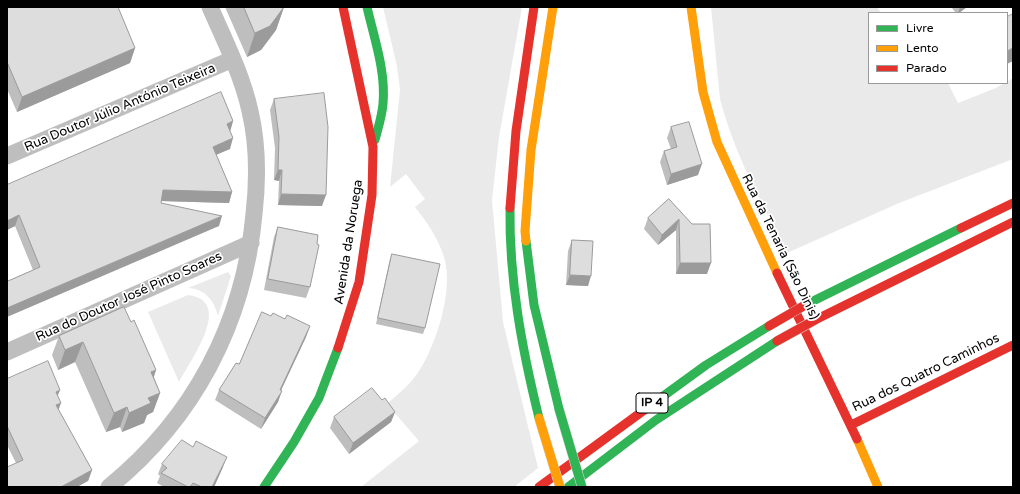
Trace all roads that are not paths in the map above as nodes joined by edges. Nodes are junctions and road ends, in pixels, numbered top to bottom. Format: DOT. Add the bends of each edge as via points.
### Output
graph roads {
  1 [pos="210,7"];
  2 [pos="343,7"];
  3 [pos="367,7"];
  4 [pos="534,7"];
  5 [pos="553,7"];
  6 [pos="691,7"];
  7 [pos="233,59"];
  8 [pos="372,147"];
  9 [pos="7,156"];
  10 [pos="1013,203"];
  11 [pos="1013,222"];
  12 [pos="251,243"];
  13 [pos="1013,345"];
  14 [pos="7,352"];
  15 [pos="656,420"];
  16 [pos="851,425"];
  17 [pos="109,487"];
  18 [pos="264,487"];
  19 [pos="539,487"];
  20 [pos="560,487"];
  21 [pos="568,487"];
  22 [pos="582,487"];
  23 [pos="878,487"];
  1 -- 7 [label="street"];
  2 -- 8 [label="main road"];
  3 -- 8 [label="main road" via="383,92 380,121"];
  4 -- 20 [label="main road, bridge" via="512,169 510,247 520,333 539,418"];
  5 -- 22 [label="main road, bridge" via="531,150 525,231 534,305 559,408"];
  6 -- 16 [label="main road, Rua da Tenaria (São Dinis)" via="703,92 717,142 750,217"];
  7 -- 9 [label="street, Rua Doutor Júlio António Teixeira"];
  7 -- 12 [label="street" via="255,134 257,182"];
  8 -- 18 [label="main road, Avenida da Noruega" via="373,182 369,216 359,282 346,328 319,398"];
  10 -- 19 [label="main road, IP 4, bridge" via="807,304 769,326 706,365"];
  11 -- 15 [label="main road, IP 4, bridge" via="777,341"];
  12 -- 14 [label="street, Rua do Doutor José Pinto Soares"];
  12 -- 17 [label="street" via="242,288 234,311 203,377 153,447"];
  13 -- 16 [label="main road, Rua dos Quatro Caminhos"];
  15 -- 21 [label="main road, IP 4"];
  15 -- 22 [label="main road"];
  16 -- 23 [label="main road, Rua da Tenaria (São Dinis)"];
}
